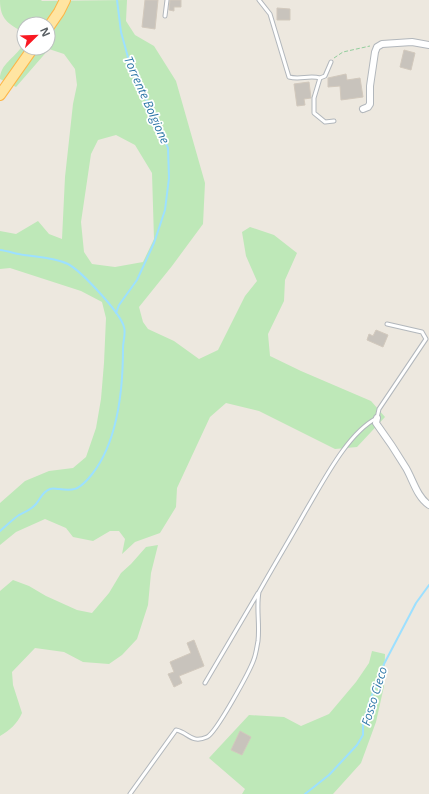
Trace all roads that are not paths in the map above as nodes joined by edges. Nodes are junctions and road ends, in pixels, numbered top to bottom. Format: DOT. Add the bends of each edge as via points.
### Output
graph roads {
  1 [pos="66,0"];
  2 [pos="167,0"];
  3 [pos="260,0"];
  4 [pos="165,16"];
  5 [pos="56,17"];
  6 [pos="429,45"];
  7 [pos="28,56"];
  8 [pos="331,62"];
  9 [pos="320,78"];
  10 [pos="0,95"];
  11 [pos="363,109"];
  12 [pos="334,121"];
  13 [pos="387,324"];
  14 [pos="377,418"];
  15 [pos="429,505"];
  16 [pos="259,592"];
  17 [pos="205,683"];
  18 [pos="130,794"];
  1 -- 5 [label="main road"];
  2 -- 4 [label="lane"];
  3 -- 9 [label="lane" via="270,14 289,77"];
  6 -- 11 [label="street" via="412,42 377,46 371,78 370,104"];
  7 -- 10 [label="main road"];
  8 -- 9 [label="lane" via="325,76"];
  9 -- 12 [label="lane" via="314,98 314,113 325,122"];
  13 -- 14 [label="lane" via="422,332 426,338 379,409"];
  14 -- 15 [label="street" via="376,424 407,469 423,501"];
  14 -- 16 [label="lane" via="369,422 353,438 335,461"];
  16 -- 17 [label="lane"];
  16 -- 18 [label="lane" via="255,658 222,720 207,737 195,739 176,730"];
}
